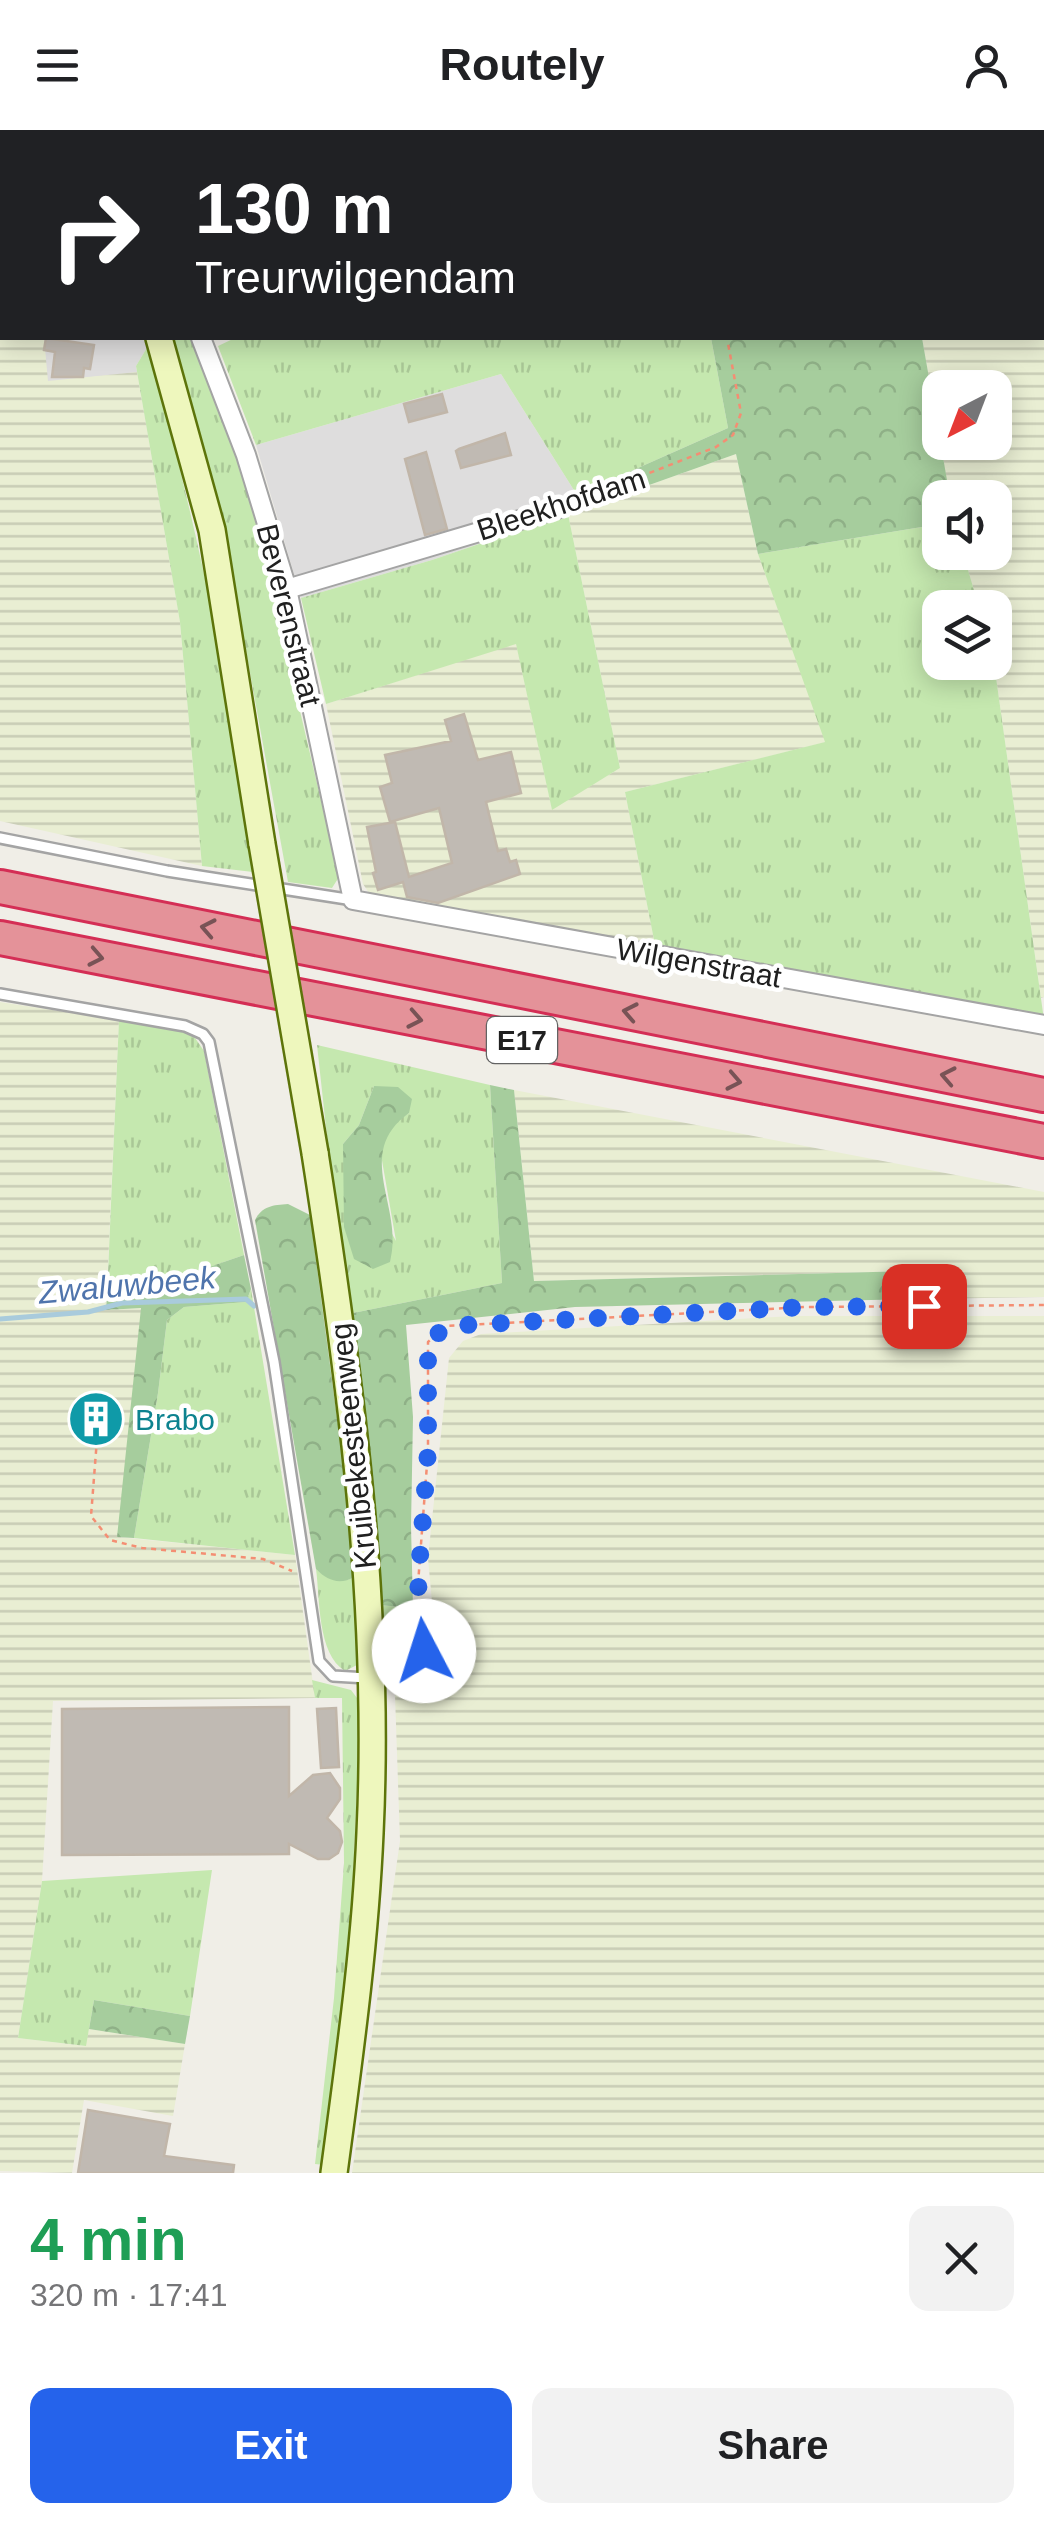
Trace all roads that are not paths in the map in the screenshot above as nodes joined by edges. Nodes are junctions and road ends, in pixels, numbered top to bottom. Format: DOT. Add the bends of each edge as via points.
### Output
graph roads {
  1 [pos="160,340"];
  2 [pos="202,340"];
  3 [pos="560,508"];
  4 [pos="287,589"];
  5 [pos="0,838"];
  6 [pos="262,844"];
  7 [pos="0,887"];
  8 [pos="353,900"];
  9 [pos="0,938"];
  10 [pos="0,994"];
  11 [pos="1044,1025"];
  12 [pos="1044,1095"];
  13 [pos="1044,1142"];
  14 [pos="371,1678"];
  15 [pos="334,2173"];
  1 -- 6 [label="street, Beverenstraat" via="212,530"];
  2 -- 4 [label="street, Beverenstraat"];
  3 -- 4 [label="street, Bleekhofdam"];
  4 -- 8 [label="street, Beverenstraat"];
  5 -- 8 [label="lane"];
  6 -- 14 [label="street, Kruibekesteenweg, bridge" via="348,1368"];
  12 -- 7 [label="highway, E17, one-way"];
  8 -- 11 [label="street, Wilgenstraat"];
  9 -- 13 [label="highway, E17, one-way"];
  10 -- 14 [label="lane" via="185,1026 210,1042 274,1362 319,1661 333,1676"];
  14 -- 15 [label="street, Kruibekesteenweg" via="360,1982"];
}
